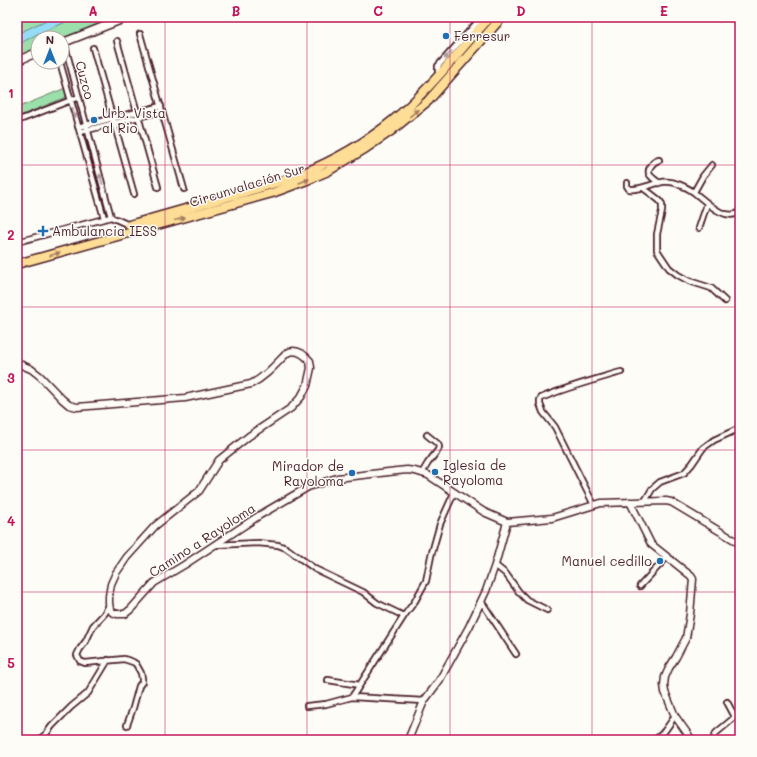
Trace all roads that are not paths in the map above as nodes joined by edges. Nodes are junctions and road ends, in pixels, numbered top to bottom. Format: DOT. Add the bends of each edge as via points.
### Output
graph roads {
  1 [pos="128,17"];
  2 [pos="474,17"];
  3 [pos="482,17"];
  4 [pos="490,17"];
  5 [pos="502,17"];
  6 [pos="477,22"];
  7 [pos="140,34"];
  8 [pos="70,40"];
  9 [pos="117,41"];
  10 [pos="93,48"];
  11 [pos="30,55"];
  12 [pos="17,61"];
  13 [pos="70,68"];
  14 [pos="62,70"];
  15 [pos="439,75"];
  16 [pos="78,97"];
  17 [pos="71,100"];
  18 [pos="161,106"];
  19 [pos="162,111"];
  20 [pos="138,115"];
  21 [pos="17,121"];
  22 [pos="114,121"];
  23 [pos="87,127"];
  24 [pos="79,130"];
  25 [pos="659,160"];
  26 [pos="712,165"];
  27 [pos="627,183"];
  28 [pos="658,183"];
  29 [pos="158,187"];
  30 [pos="643,188"];
  31 [pos="184,189"];
  32 [pos="694,192"];
  33 [pos="134,194"];
  34 [pos="707,204"];
  35 [pos="740,212"];
  36 [pos="111,216"];
  37 [pos="104,218"];
  38 [pos="129,225"];
  39 [pos="699,228"];
  40 [pos="17,242"];
  41 [pos="17,264"];
  42 [pos="725,301"];
  43 [pos="17,363"];
  44 [pos="621,372"];
  45 [pos="740,428"];
  46 [pos="427,435"];
  47 [pos="422,473"];
  48 [pos="454,493"];
  49 [pos="645,501"];
  50 [pos="630,502"];
  51 [pos="594,505"];
  52 [pos="507,522"];
  53 [pos="214,545"];
  54 [pos="740,545"];
  55 [pos="667,557"];
  56 [pos="495,565"];
  57 [pos="640,586"];
  58 [pos="481,601"];
  59 [pos="109,605"];
  60 [pos="547,610"];
  61 [pos="404,616"];
  62 [pos="516,654"];
  63 [pos="108,660"];
  64 [pos="328,680"];
  65 [pos="360,685"];
  66 [pos="352,697"];
  67 [pos="424,701"];
  68 [pos="728,702"];
  69 [pos="307,706"];
  70 [pos="675,716"];
  71 [pos="127,725"];
  72 [pos="39,740"];
  73 [pos="408,740"];
  74 [pos="653,740"];
  75 [pos="692,740"];
  76 [pos="713,740"];
  1 -- 8 [label="main road"];
  2 -- 6 [label="street"];
  3 -- 6 [label="street"];
  4 -- 15 [label="highway, Circunvalación Sur"];
  41 -- 5 [label="highway, Circunvalación Sur, one-way" via="272,193 328,171 391,131 417,110 442,86"];
  6 -- 15 [label="street, one-way" via="438,66"];
  7 -- 18 [label="street"];
  9 -- 20 [label="street"];
  10 -- 22 [label="street"];
  11 -- 12 [label="main road"];
  13 -- 16 [label="street, Cuzco"];
  14 -- 17 [label="street, Cuzco"];
  15 -- 38 [label="highway, Circunvalación Sur" via="392,121 320,166 270,185"];
  16 -- 17 [label="street"];
  16 -- 23 [label="street, Cuzco"];
  17 -- 21 [label="street"];
  17 -- 24 [label="street, Cuzco, one-way"];
  18 -- 19 [label="street"];
  18 -- 20 [label="street"];
  19 -- 20 [label="street"];
  19 -- 31 [label="street"];
  20 -- 22 [label="street"];
  20 -- 29 [label="street"];
  22 -- 23 [label="street"];
  22 -- 33 [label="street"];
  23 -- 24 [label="street"];
  36 -- 23 [label="street, Cuzco, one-way"];
  24 -- 37 [label="street, Cuzco"];
  25 -- 28 [label="street" via="652,163 648,172"];
  26 -- 32 [label="street"];
  27 -- 30 [label="street" via="629,189"];
  28 -- 30 [label="street"];
  28 -- 32 [label="street" via="670,181"];
  30 -- 42 [label="street" via="662,204 657,250 669,268 689,281 711,288"];
  32 -- 34 [label="street"];
  34 -- 35 [label="street" via="728,214"];
  34 -- 39 [label="street"];
  36 -- 37 [label="street"];
  36 -- 38 [label="street"];
  37 -- 40 [label="street"];
  43 -- 59 [label="street" via="40,376 68,405 77,407 185,398 251,384 266,375 290,351 301,353 310,361 307,386 291,408 219,460 199,491 155,526 127,557 111,584"];
  44 -- 51 [label="street" via="583,382 540,400 543,412 555,427"];
  45 -- 49 [label="street" via="703,448 684,473 660,482"];
  46 -- 47 [label="street" via="439,447"];
  47 -- 48 [label="street, Camino a Rayoloma"];
  47 -- 53 [label="street, Camino a Rayoloma" via="407,470 337,478 308,487"];
  48 -- 52 [label="street, Camino a Rayoloma" via="484,512"];
  48 -- 61 [label="street" via="440,524 426,581"];
  49 -- 50 [label="street, Camino a Rayoloma"];
  49 -- 54 [label="street, Camino a Rayoloma" via="671,502"];
  50 -- 51 [label="street, Camino a Rayoloma"];
  50 -- 55 [label="street" via="651,544"];
  51 -- 52 [label="street, Camino a Rayoloma" via="552,518"];
  52 -- 56 [label="street"];
  53 -- 59 [label="street, Camino a Rayoloma" via="154,583 125,614 112,612"];
  53 -- 61 [label="street" via="258,542 278,545 315,569 363,592"];
  55 -- 57 [label="street"];
  55 -- 70 [label="street" via="693,579 686,638 669,668 664,684"];
  56 -- 58 [label="street"];
  56 -- 60 [label="street" via="506,574 527,600"];
  58 -- 62 [label="street"];
  58 -- 67 [label="street" via="439,682"];
  59 -- 63 [label="street" via="93,626 77,655 80,661 85,663"];
  61 -- 65 [label="street"];
  63 -- 71 [label="street" via="124,659 133,662 141,673 142,678"];
  63 -- 72 [label="street" via="88,693"];
  64 -- 65 [label="street"];
  65 -- 66 [label="street"];
  66 -- 67 [label="street"];
  66 -- 69 [label="street"];
  67 -- 73 [label="street"];
  68 -- 76 [label="street" via="734,718 716,733"];
  70 -- 74 [label="street" via="661,736"];
  70 -- 75 [label="street"];
}
